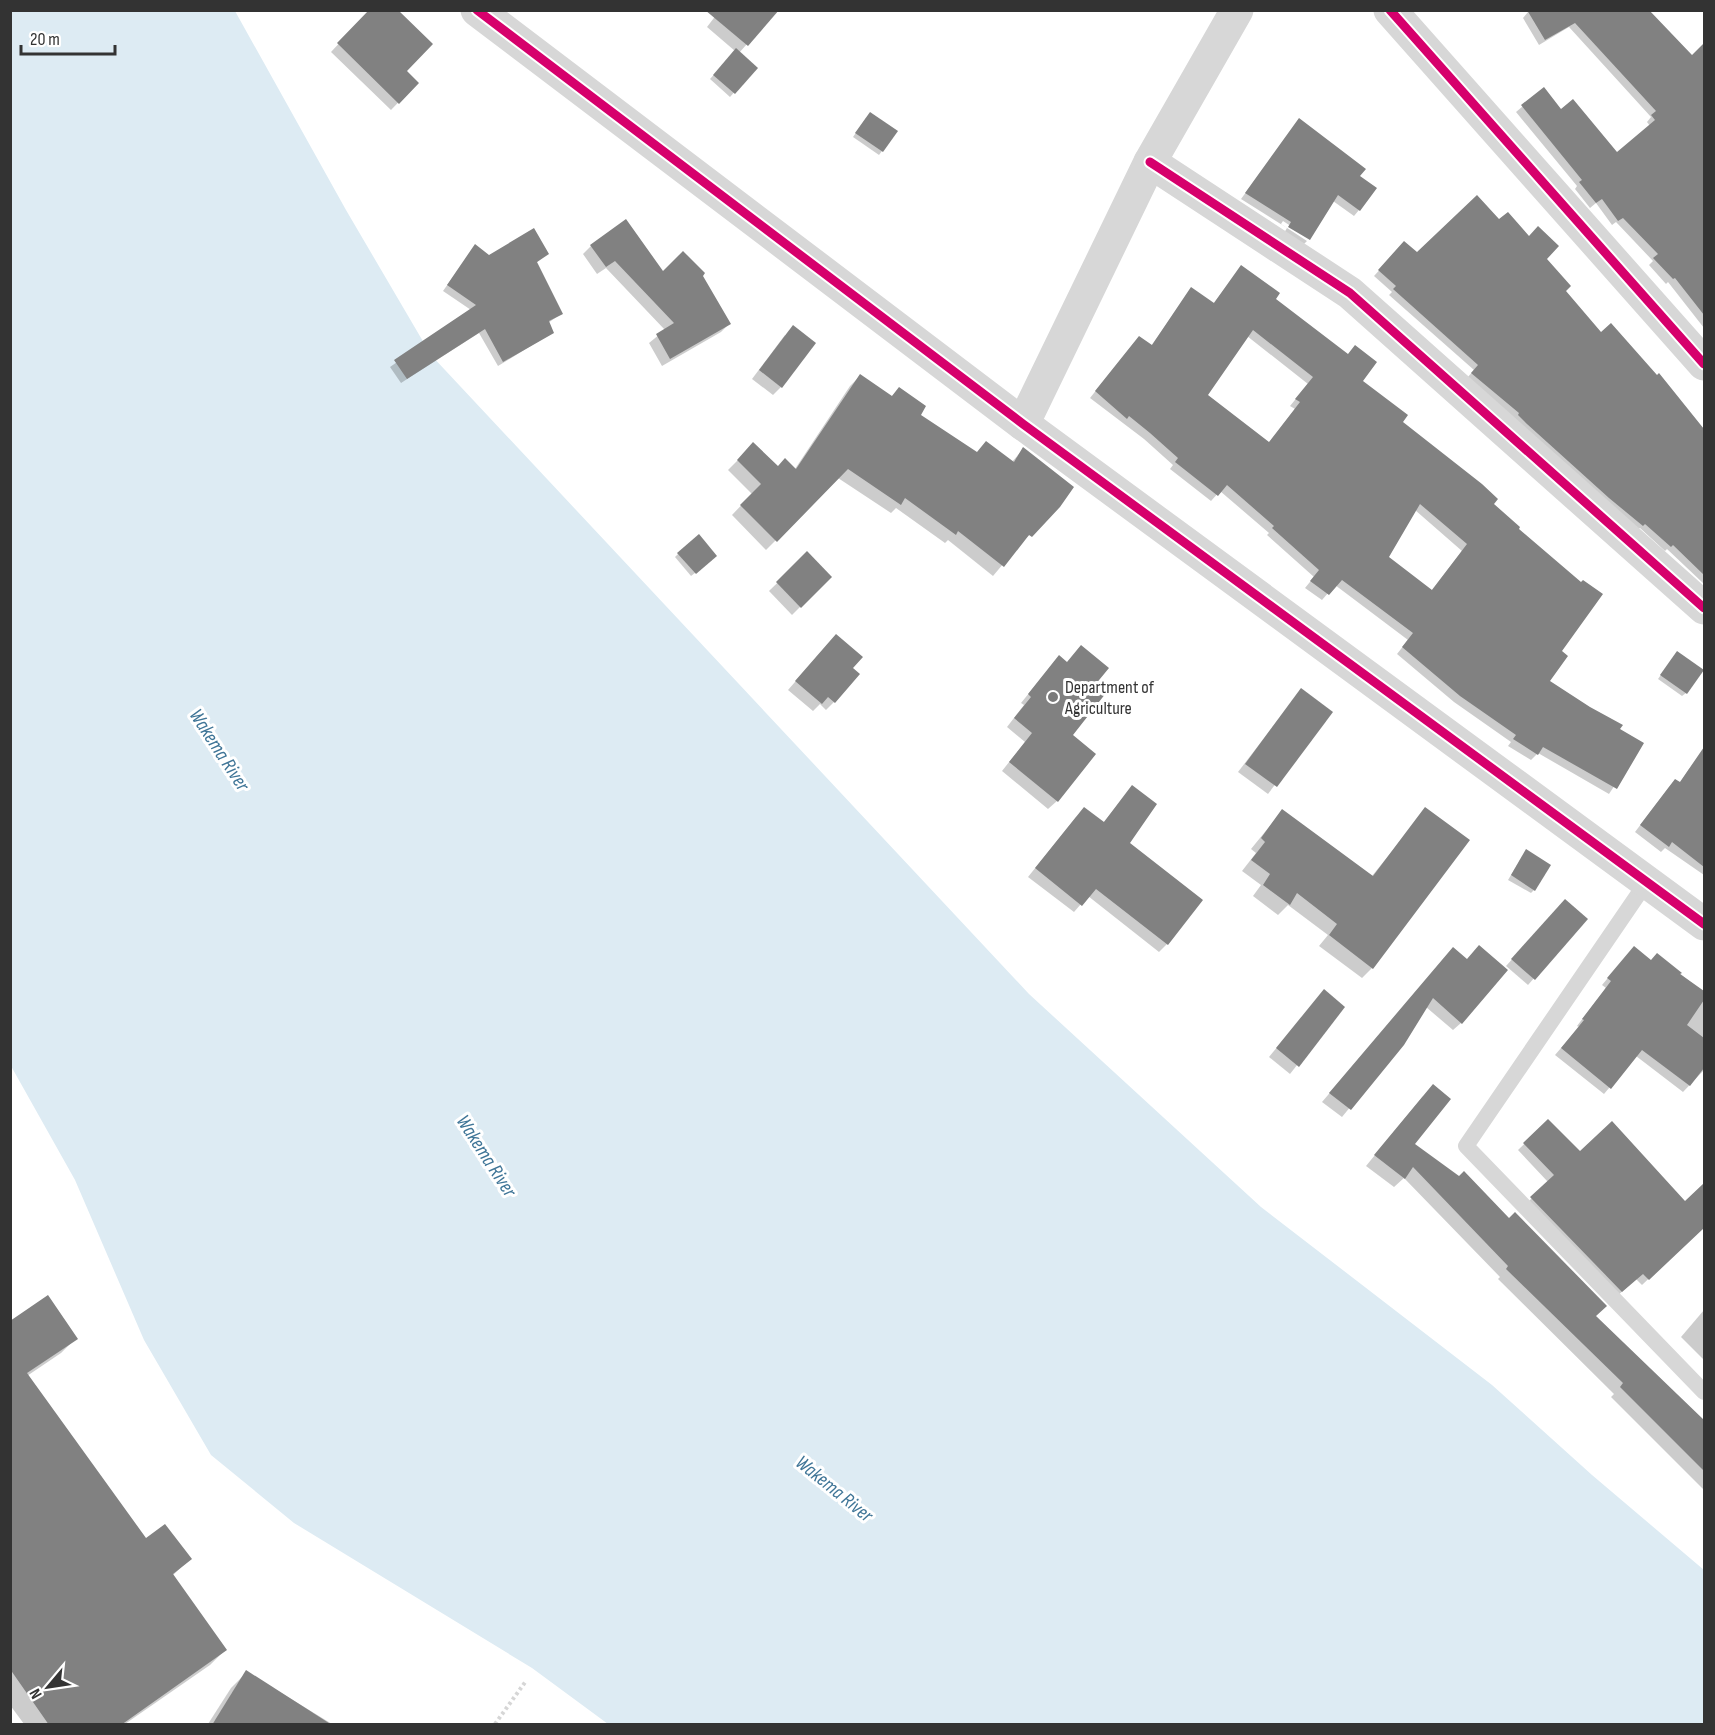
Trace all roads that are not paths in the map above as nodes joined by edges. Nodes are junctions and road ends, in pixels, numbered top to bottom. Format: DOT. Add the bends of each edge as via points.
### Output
graph roads {
  1 [pos="477,10"];
  2 [pos="1236,10"];
  3 [pos="1390,10"];
  4 [pos="1150,162"];
  5 [pos="1704,364"];
  6 [pos="1023,424"];
  7 [pos="1704,608"];
  8 [pos="1646,883"];
  9 [pos="1704,924"];
  10 [pos="1704,1392"];
  1 -- 6 [label="street"];
  2 -- 4 [label="street"];
  3 -- 5 [label="street"];
  4 -- 6 [label="street"];
  4 -- 7 [label="street" via="1350,293"];
  6 -- 8 [label="street"];
  8 -- 9 [label="street"];
  8 -- 10 [label="lane" via="1466,1146"];
}
